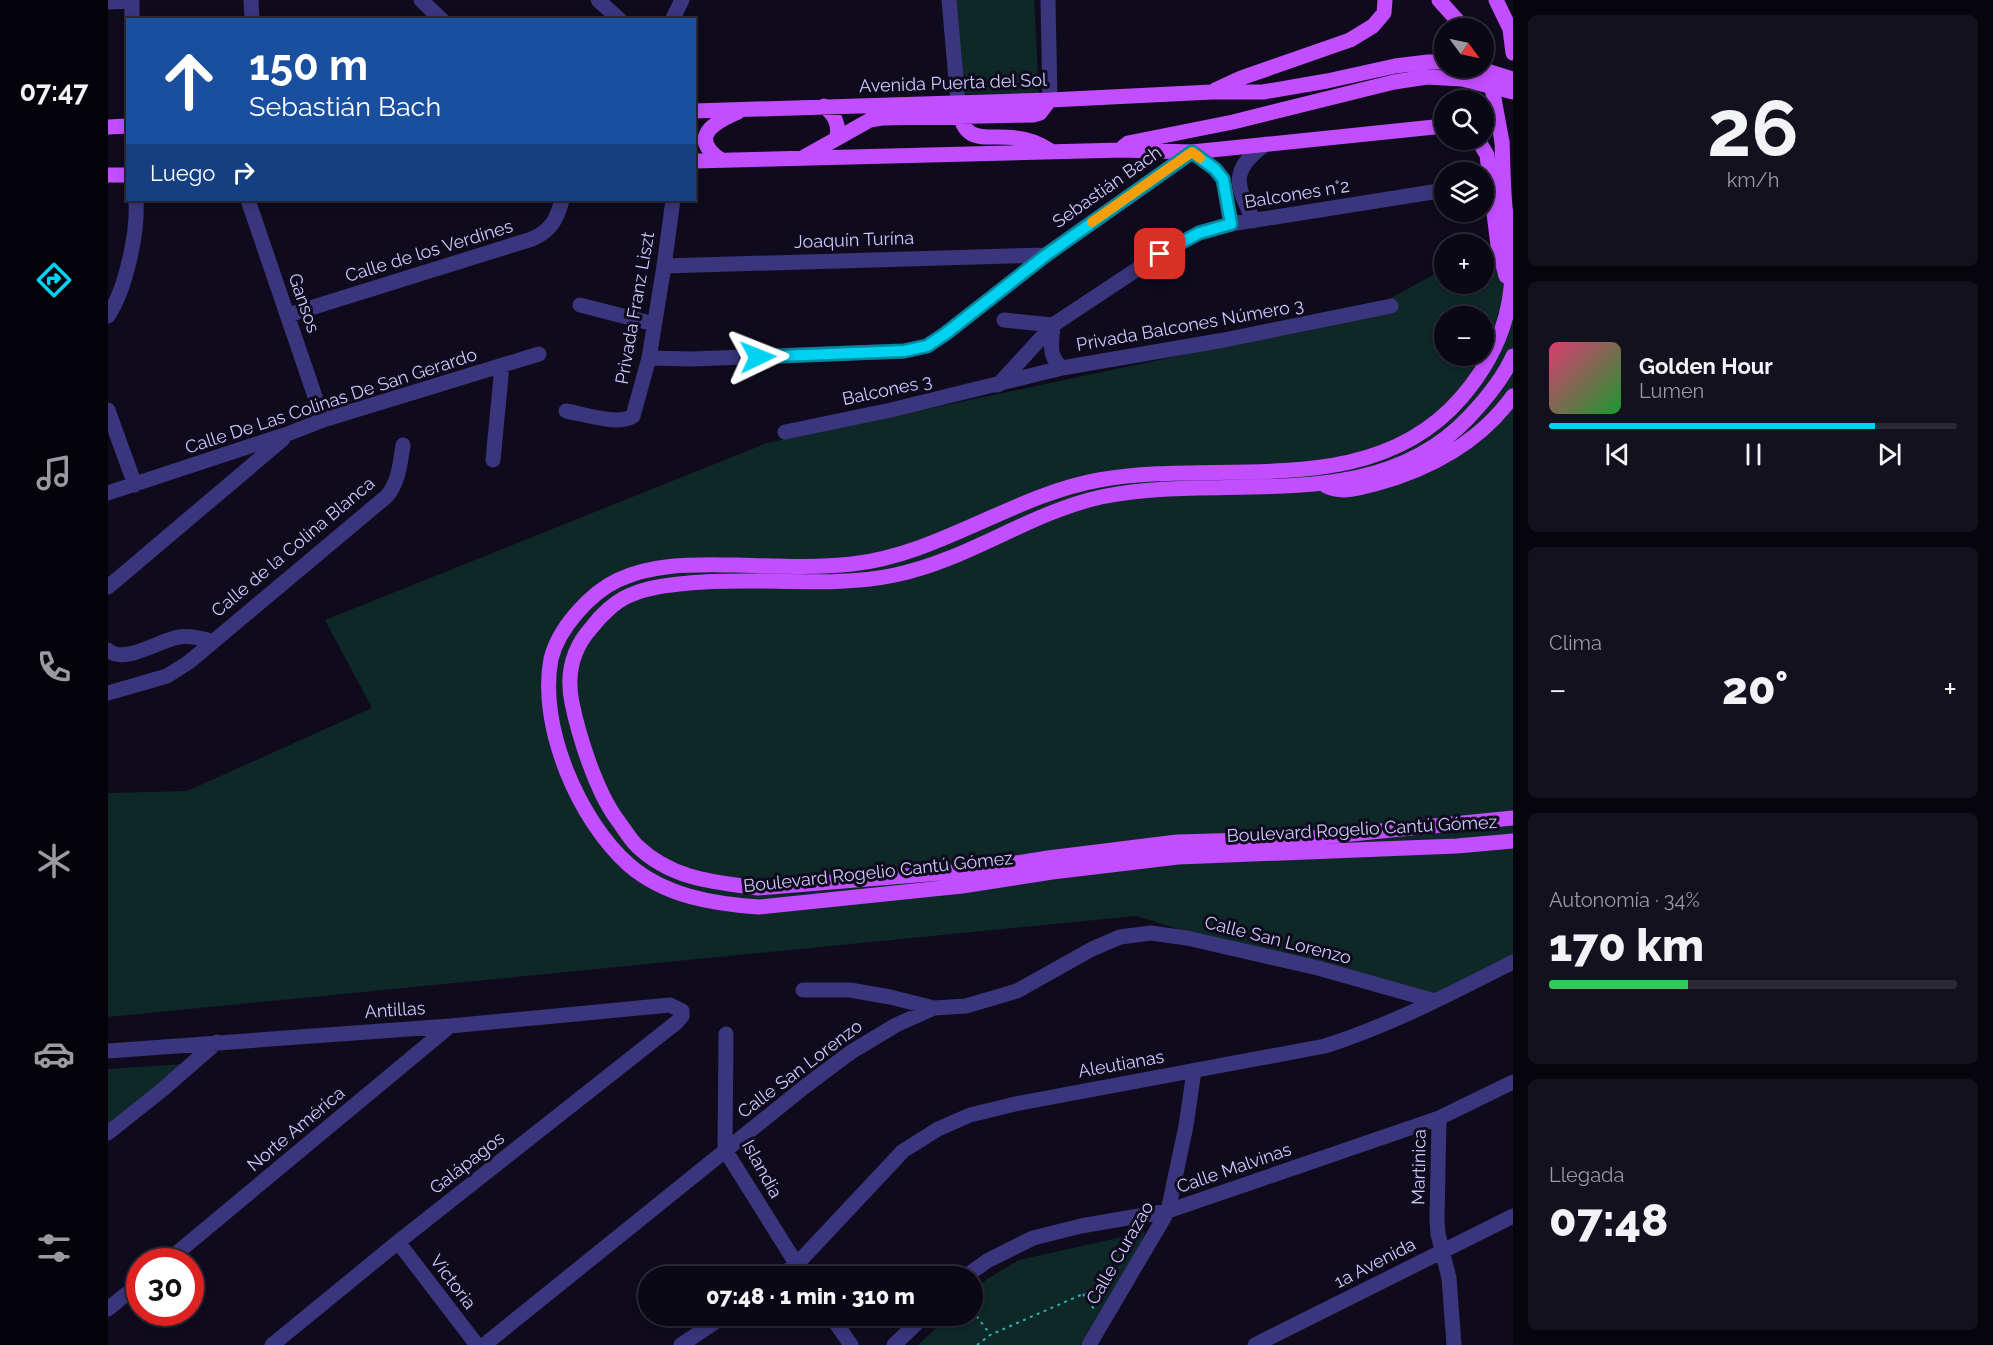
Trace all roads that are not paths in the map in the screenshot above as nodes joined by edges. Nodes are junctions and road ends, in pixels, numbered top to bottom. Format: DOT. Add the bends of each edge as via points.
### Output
graph roads {
  1 [pos="251,0"];
  2 [pos="421,0"];
  3 [pos="598,0"];
  4 [pos="682,0"];
  5 [pos="949,0"];
  6 [pos="1048,0"];
  7 [pos="1385,0"];
  8 [pos="1439,0"];
  9 [pos="132,1"];
  10 [pos="1497,1"];
  11 [pos="108,2"];
  12 [pos="132,18"];
  13 [pos="252,18"];
  14 [pos="440,18"];
  15 [pos="618,18"];
  16 [pos="673,18"];
  17 [pos="1455,18"];
  18 [pos="1511,22"];
  19 [pos="1513,52"];
  20 [pos="1434,62"];
  21 [pos="1494,73"];
  22 [pos="1488,78"];
  23 [pos="1513,79"];
  24 [pos="1212,92"];
  25 [pos="1513,92"];
  26 [pos="1050,100"];
  27 [pos="824,106"];
  28 [pos="746,109"];
  29 [pos="959,109"];
  30 [pos="696,111"];
  31 [pos="126,126"];
  32 [pos="108,127"];
  33 [pos="1434,127"];
  34 [pos="837,137"];
  35 [pos="1266,144"];
  36 [pos="1122,150"];
  37 [pos="1484,150"];
  38 [pos="1051,151"];
  39 [pos="1192,152"];
  40 [pos="801,159"];
  41 [pos="721,160"];
  42 [pos="696,161"];
  43 [pos="108,175"];
  44 [pos="126,175"];
  45 [pos="1230,177"];
  46 [pos="1434,192"];
  47 [pos="136,201"];
  48 [pos="248,201"];
  49 [pos="562,201"];
  50 [pos="673,201"];
  51 [pos="1254,221"];
  52 [pos="1231,224"];
  53 [pos="1046,255"];
  54 [pos="664,266"];
  55 [pos="1511,291"];
  56 [pos="580,305"];
  57 [pos="1391,306"];
  58 [pos="288,315"];
  59 [pos="108,316"];
  60 [pos="1004,320"];
  61 [pos="654,324"];
  62 [pos="1053,325"];
  63 [pos="538,354"];
  64 [pos="1513,356"];
  65 [pos="649,358"];
  66 [pos="502,366"];
  67 [pos="1062,368"];
  68 [pos="998,385"];
  69 [pos="1513,396"];
  70 [pos="108,410"];
  71 [pos="566,411"];
  72 [pos="323,420"];
  73 [pos="785,432"];
  74 [pos="290,434"];
  75 [pos="403,445"];
  76 [pos="494,460"];
  77 [pos="135,485"];
  78 [pos="1323,485"];
  79 [pos="108,494"];
  80 [pos="108,587"];
  81 [pos="211,641"];
  82 [pos="108,650"];
  83 [pos="108,693"];
  84 [pos="1513,818"];
  85 [pos="1513,841"];
  86 [pos="1513,962"];
  87 [pos="803,990"];
  88 [pos="1435,1001"];
  89 [pos="934,1008"];
  90 [pos="682,1011"];
  91 [pos="450,1026"];
  92 [pos="726,1034"];
  93 [pos="217,1042"];
  94 [pos="108,1051"];
  95 [pos="1194,1071"];
  96 [pos="1513,1082"];
  97 [pos="1439,1119"];
  98 [pos="108,1133"];
  99 [pos="725,1150"];
  100 [pos="1168,1211"];
  101 [pos="1513,1216"];
  102 [pos="398,1242"];
  103 [pos="183,1248"];
  104 [pos="1443,1251"];
  105 [pos="797,1266"];
  106 [pos="804,1266"];
  107 [pos="980,1266"];
  108 [pos="126,1294"];
  109 [pos="108,1309"];
  110 [pos="709,1326"];
  111 [pos="838,1326"];
  112 [pos="914,1326"];
  113 [pos="272,1345"];
  114 [pos="477,1345"];
  115 [pos="484,1345"];
  116 [pos="681,1345"];
  117 [pos="851,1345"];
  118 [pos="894,1345"];
  119 [pos="1089,1345"];
  120 [pos="1255,1345"];
  121 [pos="1454,1345"];
  1 -- 13 [label="street"];
  2 -- 14 [label="street"];
  3 -- 15 [label="street"];
  4 -- 16 [label="street"];
  5 -- 29 [label="street"];
  6 -- 26 [label="street"];
  7 -- 24 [label="main road" via="1383,13 1373,26 1350,40"];
  8 -- 17 [label="main road"];
  9 -- 11 [label="street"];
  9 -- 12 [label="street"];
  10 -- 18 [label="main road"];
  18 -- 19 [label="main road"];
  20 -- 24 [label="main road, Avenida Puerta del Sol" via="1263,92"];
  21 -- 23 [label="main road"];
  22 -- 55 [label="main road, Boulevard Rogelio Cantú Gómez, bridge" via="1502,142"];
  24 -- 26 [label="main road, Avenida Puerta del Sol"];
  25 -- 36 [label="main road" via="1462,79 1427,77 1133,141"];
  26 -- 29 [label="main road" via="1040,113 1033,115"];
  27 -- 28 [label="main road, Avenida Puerta del Sol"];
  27 -- 29 [label="main road, Avenida Puerta del Sol"];
  27 -- 34 [label="main road" via="837,121"];
  28 -- 30 [label="main road, Avenida Puerta del Sol"];
  28 -- 41 [label="main road" via="719,120 705,136 711,153"];
  29 -- 34 [label="main road" via="882,118"];
  29 -- 38 [label="main road" via="963,126 974,135 1016,138"];
  31 -- 32 [label="main road"];
  33 -- 35 [label="main road"];
  34 -- 40 [label="main road"];
  35 -- 39 [label="main road"];
  35 -- 45 [label="street"];
  36 -- 38 [label="main road"];
  36 -- 39 [label="main road"];
  37 -- 55 [label="main road" via="1497,246"];
  38 -- 40 [label="main road"];
  39 -- 45 [label="street"];
  39 -- 53 [label="street, Sebastián Bach"];
  40 -- 41 [label="main road"];
  41 -- 42 [label="main road"];
  43 -- 44 [label="main road"];
  45 -- 51 [label="street"];
  45 -- 52 [label="street"];
  46 -- 51 [label="street, Balcones n°2"];
  47 -- 59 [label="street" via="130,261"];
  48 -- 58 [label="street, Gansos"];
  49 -- 58 [label="street, Calle de los Verdines" via="545,234"];
  50 -- 54 [label="street, Privada Franz Liszt"];
  51 -- 52 [label="street, Balcones n°2"];
  52 -- 62 [label="street, Balcones n°2" via="1199,233 1160,254"];
  53 -- 54 [label="street, Joaquín Turína"];
  53 -- 65 [label="street, Sebastián Bach" via="927,346 904,351"];
  54 -- 61 [label="street, Privada Franz Liszt"];
  55 -- 85 [label="main road, Boulevard Rogelio Cantú Gómez" via="1504,326 1474,384 1424,433 1371,458 1318,468 1100,479 1062,489 899,554 854,564 685,564 649,570 616,580 584,604 552,654 548,682 552,727 570,780 597,829 628,864 653,881 687,896 728,905 759,907 951,888 1178,857"];
  56 -- 61 [label="street"];
  57 -- 67 [label="street, Privada Balcones Número 3"];
  58 -- 72 [label="street, Gansos"];
  60 -- 62 [label="street"];
  61 -- 65 [label="street, Privada Franz Liszt"];
  62 -- 67 [label="street" via="1051,352 1053,361"];
  62 -- 68 [label="street, Balcones n°2"];
  63 -- 66 [label="street, Calle De Las Colinas De San Gerardo"];
  64 -- 78 [label="main road, Boulevard Rogelio Cantú Gómez" via="1487,397 1432,449 1404,464"];
  65 -- 71 [label="street, Privada Franz Liszt" via="636,408 628,420"];
  66 -- 72 [label="street, Calle De Las Colinas De San Gerardo"];
  66 -- 76 [label="street"];
  67 -- 68 [label="street, Privada Balcones Número 3"];
  68 -- 73 [label="street, Balcones 3"];
  69 -- 78 [label="main road" via="1487,427 1452,454 1419,470 1353,490"];
  70 -- 77 [label="street"];
  72 -- 74 [label="street, Calle De Las Colinas De San Gerardo"];
  74 -- 77 [label="street, Calle De Las Colinas De San Gerardo"];
  74 -- 80 [label="street"];
  75 -- 81 [label="street, Calle de la Colina Blanca" via="398,477 387,496"];
  77 -- 79 [label="street, Calle De Las Colinas De San Gerardo"];
  78 -- 84 [label="main road, Boulevard Rogelio Cantú Gómez" via="1150,490 1103,497 1058,509 939,563 896,575 858,580 712,581 655,587 626,597 600,617 582,638 573,657 568,685 592,768 628,836 662,866 691,878 758,888 965,871 1177,842 1311,838"];
  81 -- 82 [label="street" via="181,636 132,654"];
  81 -- 83 [label="street, Calle de la Colina Blanca" via="167,676"];
  86 -- 88 [label="street, Aleutianas"];
  87 -- 89 [label="street" via="850,990"];
  88 -- 89 [label="street, Calle San Lorenzo" via="1318,968 1151,933 1120,937 1092,949 1017,991 966,1006"];
  88 -- 95 [label="street, Aleutianas" via="1325,1046"];
  89 -- 99 [label="street, Calle San Lorenzo" via="851,1052"];
  90 -- 91 [label="street, Antillas" via="670,1005"];
  90 -- 102 [label="street, Galápagos" via="677,1022"];
  91 -- 93 [label="street, Antillas"];
  91 -- 103 [label="street, Norte América"];
  92 -- 99 [label="street, Islandia"];
  93 -- 94 [label="street, Antillas"];
  93 -- 98 [label="street"];
  95 -- 100 [label="street, Calle Curazao"];
  95 -- 106 [label="street, Aleutianas" via="1014,1104 970,1115 938,1129 903,1151"];
  96 -- 97 [label="street, Calle Malvinas"];
  97 -- 100 [label="street, Calle Malvinas"];
  97 -- 104 [label="street, Martinica" via="1437,1219"];
  99 -- 105 [label="street, Islandia"];
  99 -- 115 [label="street, Calle San Lorenzo"];
  100 -- 107 [label="street, Calle Malvinas" via="1033,1238"];
  100 -- 119 [label="street, Calle Curazao"];
  101 -- 104 [label="street, 1a Avenida"];
  102 -- 113 [label="street, Galápagos"];
  102 -- 114 [label="street, Victoria"];
  104 -- 120 [label="street, 1a Avenida"];
  104 -- 121 [label="street, Martinica"];
  108 -- 109 [label="street"];
  110 -- 116 [label="street"];
  111 -- 117 [label="street"];
  112 -- 118 [label="street"];
}
